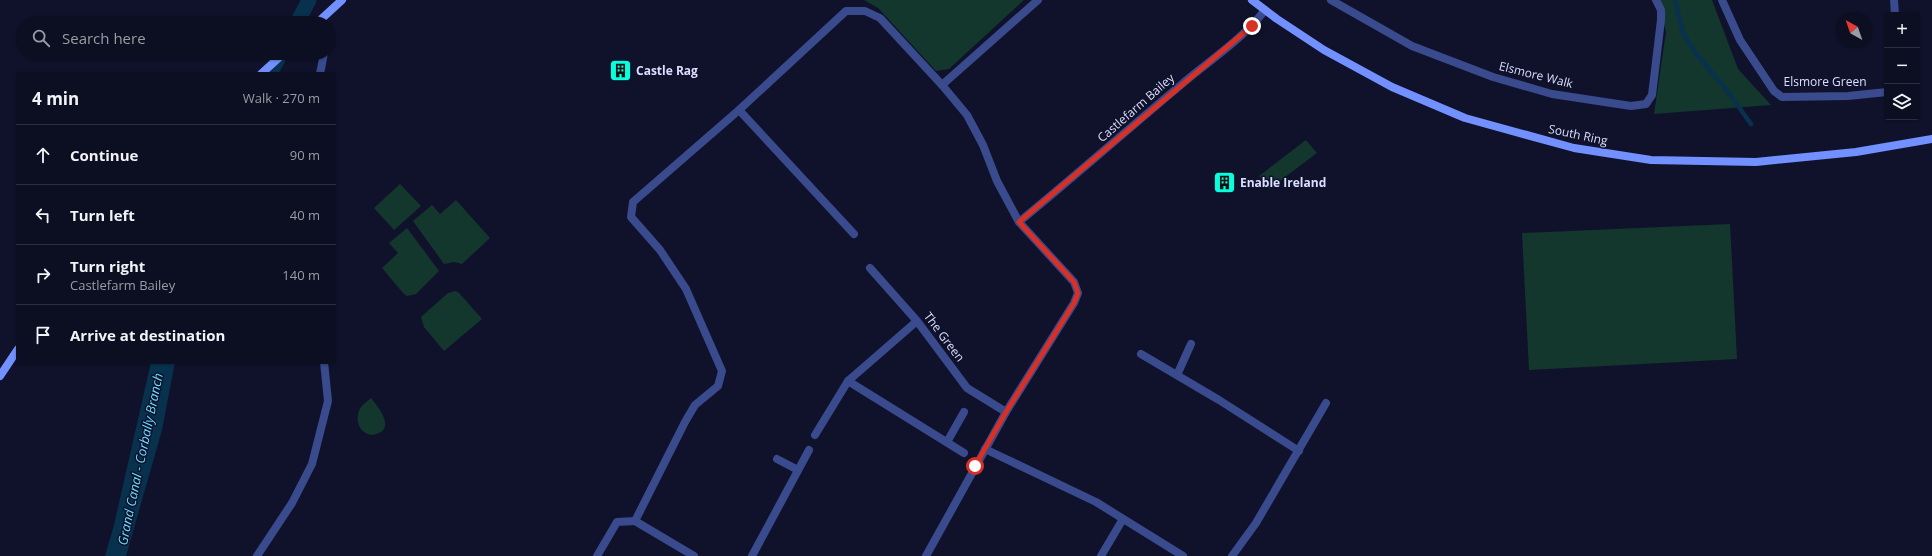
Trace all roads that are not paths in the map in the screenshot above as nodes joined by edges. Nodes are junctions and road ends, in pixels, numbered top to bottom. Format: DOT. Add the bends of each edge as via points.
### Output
graph roads {
  1 [pos="342,0"];
  2 [pos="1038,0"];
  3 [pos="1252,0"];
  4 [pos="1331,0"];
  5 [pos="1656,0"];
  6 [pos="1722,0"];
  7 [pos="1894,0"];
  8 [pos="1265,10"];
  9 [pos="1895,12"];
  10 [pos="325,16"];
  11 [pos="276,60"];
  12 [pos="323,60"];
  13 [pos="263,72"];
  14 [pos="320,72"];
  15 [pos="942,85"];
  16 [pos="1884,92"];
  17 [pos="739,110"];
  18 [pos="1932,139"];
  19 [pos="1019,222"];
  20 [pos="854,234"];
  21 [pos="870,268"];
  22 [pos="917,321"];
  23 [pos="1191,344"];
  24 [pos="16,352"];
  25 [pos="1142,354"];
  26 [pos="324,364"];
  27 [pos="1177,375"];
  28 [pos="0,376"];
  29 [pos="848,381"];
  30 [pos="1326,403"];
  31 [pos="964,412"];
  32 [pos="1006,412"];
  33 [pos="815,435"];
  34 [pos="947,442"];
  35 [pos="985,448"];
  36 [pos="809,450"];
  37 [pos="1299,451"];
  38 [pos="964,453"];
  39 [pos="777,459"];
  40 [pos="798,470"];
  41 [pos="1123,518"];
  42 [pos="635,521"];
  43 [pos="257,556"];
  44 [pos="597,556"];
  45 [pos="694,556"];
  46 [pos="752,556"];
  47 [pos="926,556"];
  48 [pos="1100,556"];
  49 [pos="1183,556"];
  50 [pos="1232,556"];
  1 -- 10 [label="main road"];
  2 -- 15 [label="street"];
  3 -- 8 [label="main road, South Ring"];
  4 -- 5 [label="street, Elsmore Walk" via="1412,46 1492,77 1552,94 1631,106 1646,104 1652,95 1661,20 1661,10"];
  6 -- 16 [label="street, Elsmore Green" via="1740,40 1774,91 1782,97 1848,96"];
  7 -- 9 [label="street"];
  8 -- 18 [label="main road, South Ring" via="1324,50 1392,87 1465,118 1574,148 1651,160 1756,162 1856,152"];
  8 -- 19 [label="street, Castlefarm Bailey" via="1236,41"];
  11 -- 13 [label="main road"];
  12 -- 14 [label="street"];
  15 -- 17 [label="street" via="880,18 866,11 846,11"];
  15 -- 19 [label="street" via="967,115"];
  17 -- 20 [label="street"];
  17 -- 42 [label="street" via="633,202 631,217 660,250 686,289 722,371 718,386 696,405 685,422"];
  19 -- 32 [label="street" via="1074,282 1078,293"];
  21 -- 22 [label="street, The Green"];
  22 -- 29 [label="street"];
  22 -- 32 [label="street, The Green" via="968,388"];
  23 -- 27 [label="street"];
  24 -- 28 [label="main road"];
  25 -- 27 [label="street"];
  26 -- 43 [label="street" via="328,401 312,464 292,503"];
  27 -- 37 [label="street"];
  29 -- 33 [label="street"];
  29 -- 34 [label="street"];
  30 -- 37 [label="street"];
  31 -- 34 [label="street"];
  32 -- 35 [label="street"];
  34 -- 38 [label="street"];
  35 -- 41 [label="street" via="1096,502"];
  35 -- 47 [label="street"];
  36 -- 40 [label="street"];
  37 -- 50 [label="street" via="1256,523"];
  39 -- 40 [label="street"];
  40 -- 46 [label="street"];
  41 -- 48 [label="street"];
  41 -- 49 [label="street"];
  42 -- 44 [label="street" via="617,522"];
  42 -- 45 [label="street"];
}
